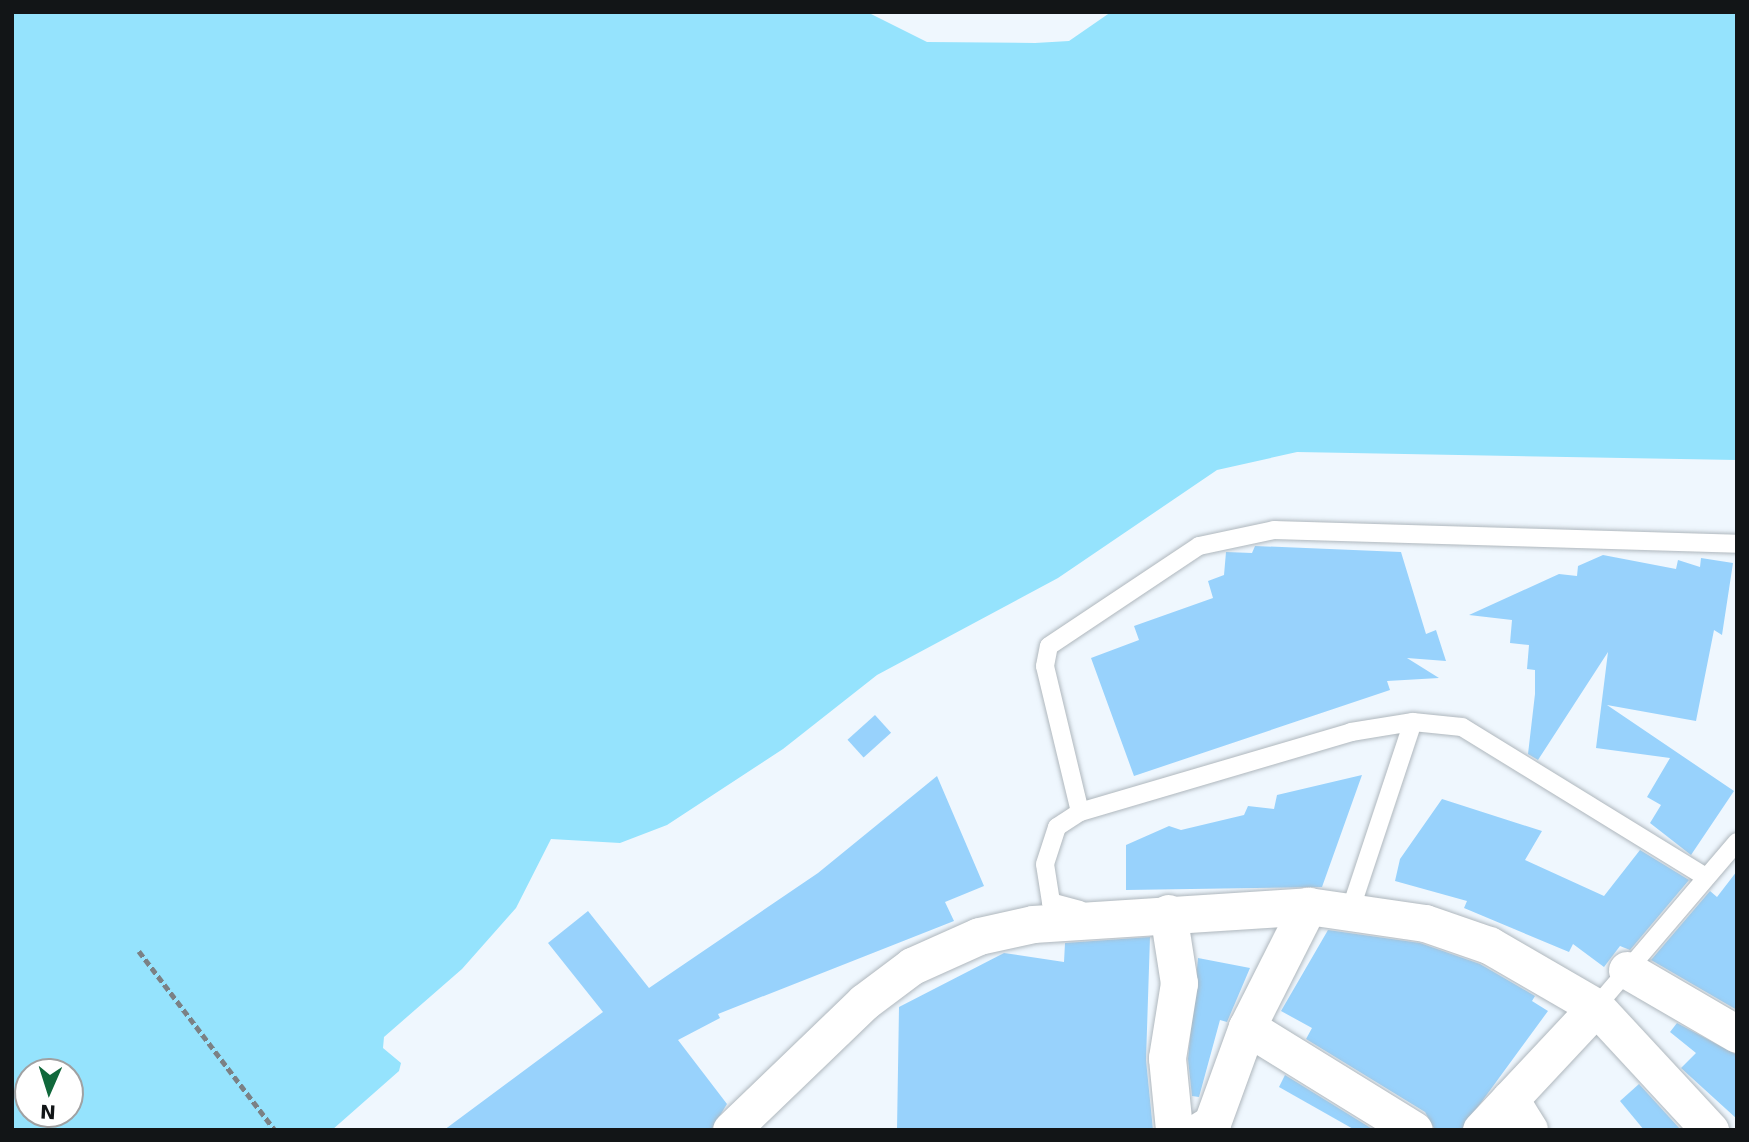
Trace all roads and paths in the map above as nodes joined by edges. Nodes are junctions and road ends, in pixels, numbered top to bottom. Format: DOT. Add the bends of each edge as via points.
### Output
graph roads {
  1 [pos="1737,544"];
  2 [pos="1413,722"];
  3 [pos="1080,812"];
  4 [pos="1737,842"];
  5 [pos="1706,877"];
  6 [pos="1307,906"];
  7 [pos="1350,911"];
  8 [pos="1168,913"];
  9 [pos="1111,918"];
  10 [pos="139,951"];
  11 [pos="1627,970"];
  12 [pos="1596,1007"];
  13 [pos="1247,1027"];
  14 [pos="1737,1034"];
  15 [pos="1510,1099"];
  16 [pos="1213,1127"];
  17 [pos="275,1130"];
  18 [pos="731,1130"];
  19 [pos="1174,1130"];
  20 [pos="1414,1130"];
  21 [pos="1481,1130"];
  22 [pos="1529,1130"];
  23 [pos="1710,1130"];
  1 -- 3 [label="lane" via="1274,530 1199,546 1049,646 1045,666"];
  2 -- 3 [label="lane" via="1351,732"];
  2 -- 5 [label="lane" via="1462,727"];
  2 -- 7 [label="lane"];
  3 -- 9 [label="lane" via="1057,827 1045,864 1051,902"];
  4 -- 5 [label="lane"];
  5 -- 11 [label="lane"];
  6 -- 7 [label="street"];
  6 -- 8 [label="street"];
  6 -- 13 [label="street"];
  7 -- 12 [label="street" via="1425,923 1489,945"];
  8 -- 9 [label="street"];
  8 -- 19 [label="street" via="1179,983 1167,1058"];
  9 -- 18 [label="street" via="979,936 912,966 864,1002"];
  10 -- 17 [label="path"];
  11 -- 12 [label="lane"];
  11 -- 14 [label="street"];
  12 -- 15 [label="street"];
  12 -- 23 [label="street"];
  13 -- 16 [label="street"];
  13 -- 20 [label="street"];
  15 -- 21 [label="street"];
  15 -- 22 [label="street"];
}
